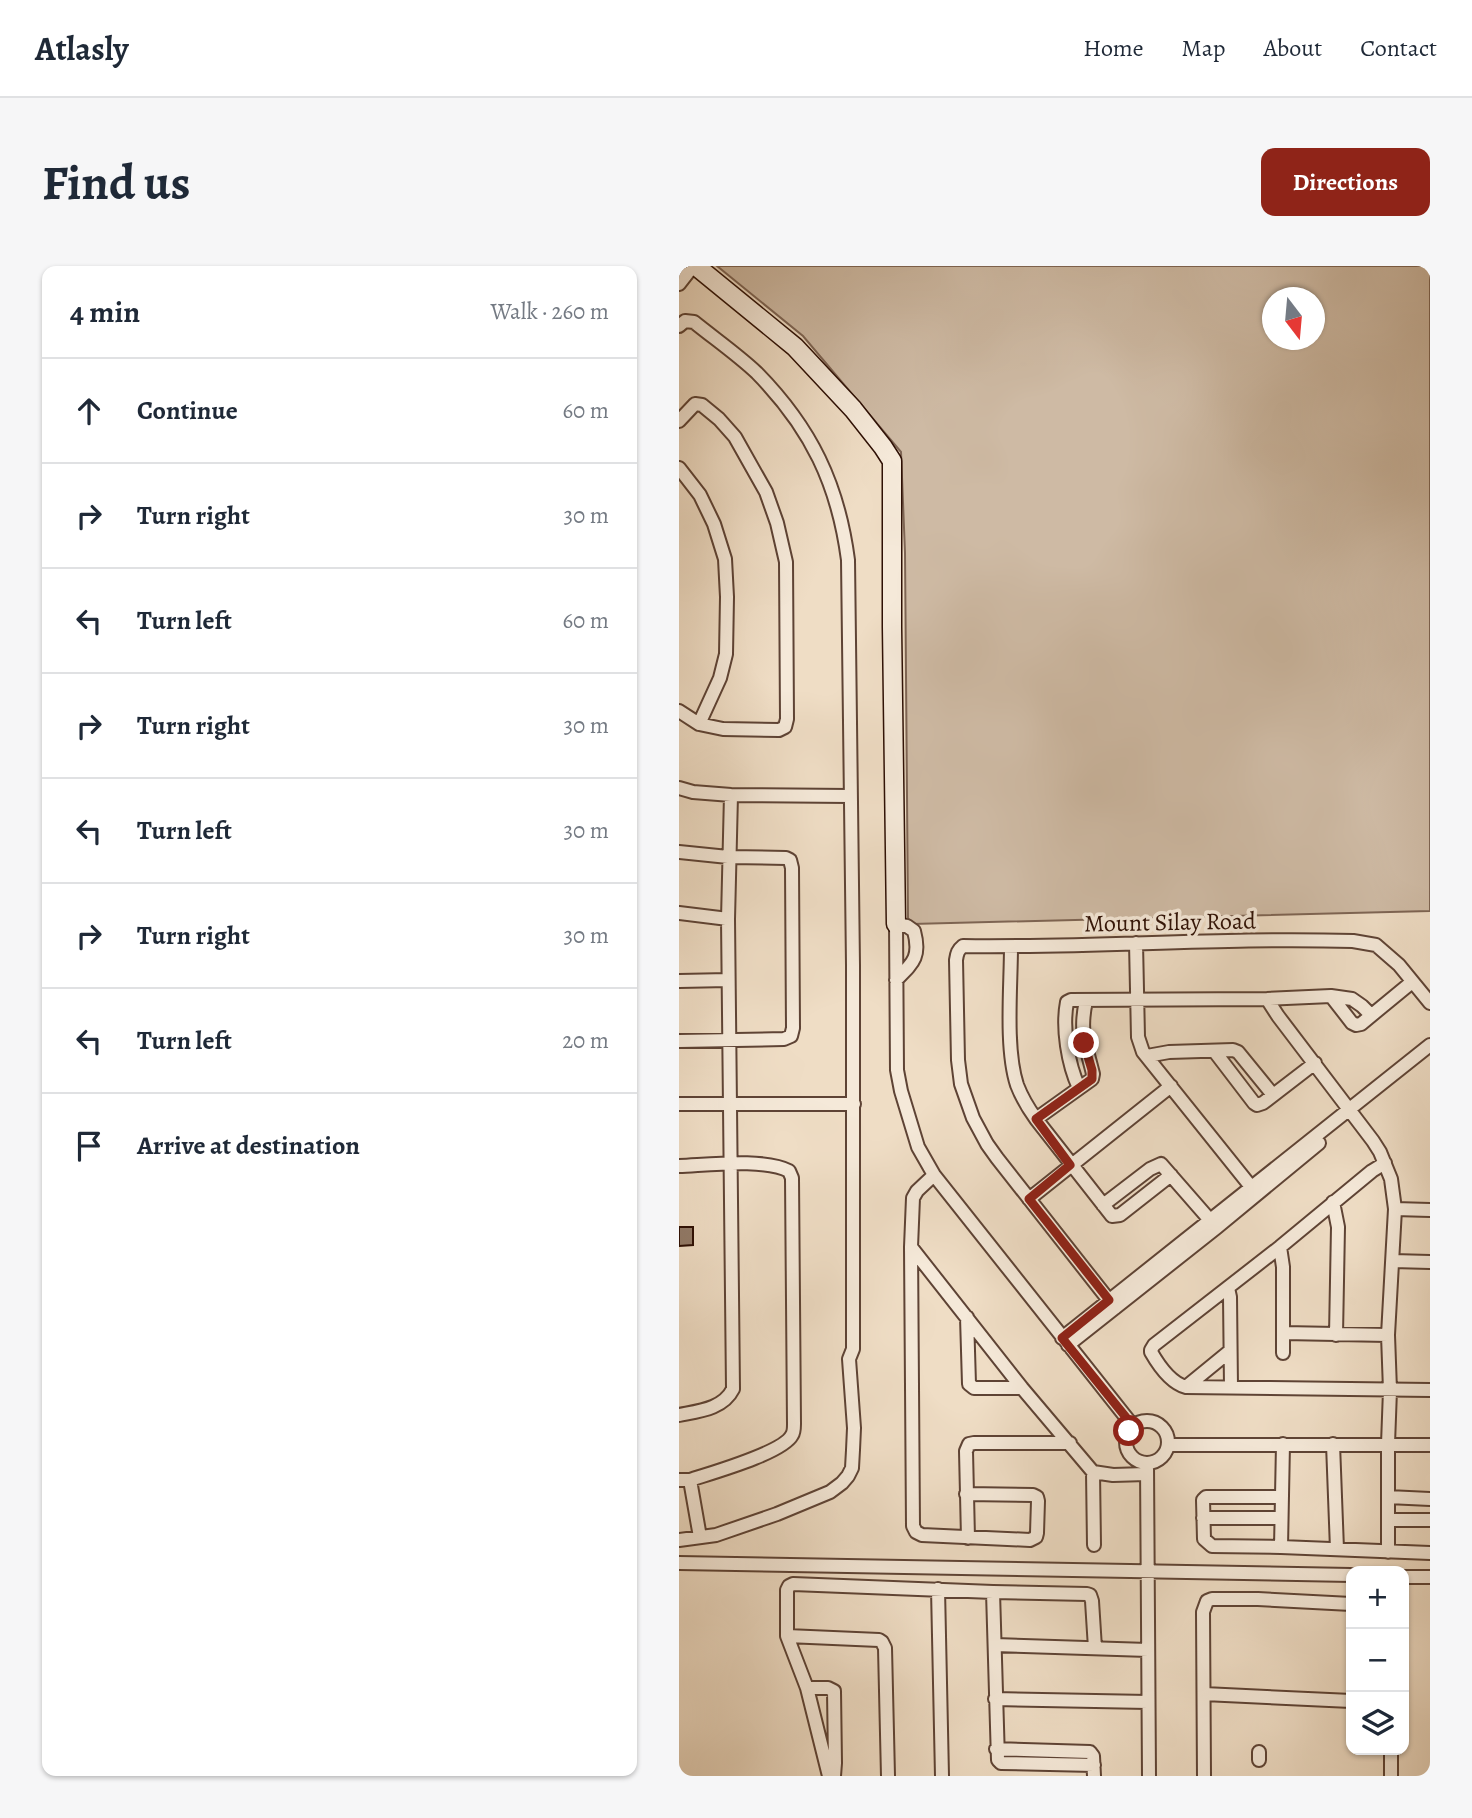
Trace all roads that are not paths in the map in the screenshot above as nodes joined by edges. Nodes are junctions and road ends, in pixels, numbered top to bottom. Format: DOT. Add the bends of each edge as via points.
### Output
graph roads {
  1 [pos="695,266"];
  2 [pos="679,284"];
  3 [pos="679,326"];
  4 [pos="679,421"];
  5 [pos="679,468"];
  6 [pos="679,711"];
  7 [pos="699,724"];
  8 [pos="679,788"];
  9 [pos="731,795"];
  10 [pos="850,796"];
  11 [pos="679,852"];
  12 [pos="728,857"];
  13 [pos="679,913"];
  14 [pos="728,919"];
  15 [pos="896,924"];
  16 [pos="1136,943"];
  17 [pos="1011,947"];
  18 [pos="728,980"];
  19 [pos="896,980"];
  20 [pos="679,981"];
  21 [pos="1412,982"];
  22 [pos="1331,996"];
  23 [pos="1267,999"];
  24 [pos="1138,1000"];
  25 [pos="1086,1001"];
  26 [pos="1430,1003"];
  27 [pos="1371,1015"];
  28 [pos="679,1041"];
  29 [pos="730,1041"];
  30 [pos="1430,1045"];
  31 [pos="1215,1052"];
  32 [pos="1430,1055"];
  33 [pos="1147,1056"];
  34 [pos="1315,1063"];
  35 [pos="1171,1086"];
  36 [pos="1079,1088"];
  37 [pos="1273,1095"];
  38 [pos="730,1103"];
  39 [pos="679,1104"];
  40 [pos="854,1104"];
  41 [pos="1351,1112"];
  42 [pos="1036,1119"];
  43 [pos="1385,1163"];
  44 [pos="731,1164"];
  45 [pos="1070,1165"];
  46 [pos="679,1166"];
  47 [pos="934,1175"];
  48 [pos="1171,1175"];
  49 [pos="1254,1190"];
  50 [pos="1029,1199"];
  51 [pos="1333,1202"];
  52 [pos="1103,1205"];
  53 [pos="1395,1209"];
  54 [pos="1430,1210"];
  55 [pos="1213,1224"];
  56 [pos="911,1247"];
  57 [pos="1280,1247"];
  58 [pos="1393,1261"];
  59 [pos="1430,1262"];
  60 [pos="1228,1288"];
  61 [pos="1112,1304"];
  62 [pos="967,1317"];
  63 [pos="1284,1333"];
  64 [pos="1336,1335"];
  65 [pos="1388,1335"];
  66 [pos="1065,1341"];
  67 [pos="1230,1351"];
  68 [pos="1283,1353"];
  69 [pos="1186,1387"];
  70 [pos="1230,1387"];
  71 [pos="1023,1388"];
  72 [pos="1389,1390"];
  73 [pos="1430,1390"];
  74 [pos="679,1415"];
  75 [pos="1133,1426"];
  76 [pos="1070,1443"];
  77 [pos="1283,1444"];
  78 [pos="1333,1444"];
  79 [pos="1388,1444"];
  80 [pos="1168,1445"];
  81 [pos="1430,1445"];
  82 [pos="1146,1469"];
  83 [pos="1093,1472"];
  84 [pos="684,1480"];
  85 [pos="966,1494"];
  86 [pos="1281,1497"];
  87 [pos="1388,1497"];
  88 [pos="1430,1499"];
  89 [pos="1203,1518"];
  90 [pos="1280,1518"];
  91 [pos="1388,1520"];
  92 [pos="1430,1520"];
  93 [pos="700,1537"];
  94 [pos="968,1538"];
  95 [pos="679,1540"];
  96 [pos="1094,1545"];
  97 [pos="1281,1547"];
  98 [pos="1337,1549"];
  99 [pos="1388,1552"];
  100 [pos="1430,1553"];
  101 [pos="679,1563"];
  102 [pos="1149,1571"];
  103 [pos="1346,1575"];
  104 [pos="1409,1577"];
  105 [pos="1430,1577"];
  106 [pos="938,1589"];
  107 [pos="993,1592"];
  108 [pos="1346,1604"];
  109 [pos="787,1636"];
  110 [pos="995,1645"];
  111 [pos="1095,1648"];
  112 [pos="1147,1650"];
  113 [pos="807,1688"];
  114 [pos="1204,1695"];
  115 [pos="995,1699"];
  116 [pos="1346,1701"];
  117 [pos="1148,1702"];
  118 [pos="1391,1755"];
  119 [pos="1094,1771"];
  120 [pos="831,1776"];
  121 [pos="888,1776"];
  122 [pos="942,1776"];
  123 [pos="1149,1776"];
  124 [pos="1204,1776"];
  125 [pos="1391,1776"];
  1 -- 2 [label="street"];
  1 -- 15 [label="street" via="795,347 892,461"];
  3 -- 10 [label="street" via="694,321 755,372 809,438 830,483 848,560"];
  4 -- 7 [label="street" via="695,404 702,405 735,436 766,492 786,562 785,727 723,729"];
  5 -- 7 [label="street" via="700,495 725,559 726,654"];
  6 -- 7 [label="street"];
  8 -- 9 [label="street"];
  9 -- 10 [label="street"];
  9 -- 12 [label="street"];
  10 -- 40 [label="street"];
  11 -- 12 [label="street"];
  12 -- 14 [label="street"];
  12 -- 29 [label="street" via="786,858 792,868 791,1036"];
  13 -- 14 [label="street"];
  14 -- 18 [label="street"];
  15 -- 19 [label="street"];
  15 -- 19 [label="street" via="914,931 917,955"];
  16 -- 17 [label="street, Mount Silay Road"];
  16 -- 21 [label="street, Mount Silay Road" via="1333,941 1377,945"];
  16 -- 24 [label="street"];
  17 -- 42 [label="street" via="1013,1071 1024,1103"];
  17 -- 50 [label="street, Mount Silay Road" via="963,946 957,953 958,1060 967,1104 980,1133"];
  18 -- 20 [label="street"];
  18 -- 29 [label="street"];
  19 -- 47 [label="street" via="901,1091 918,1147"];
  21 -- 26 [label="street"];
  21 -- 27 [label="street"];
  22 -- 23 [label="street"];
  22 -- 27 [label="street" via="1352,999"];
  22 -- 27 [label="street" via="1354,1024"];
  23 -- 24 [label="street"];
  23 -- 34 [label="street"];
  24 -- 25 [label="street"];
  24 -- 33 [label="street" via="1137,1037"];
  25 -- 36 [label="street" via="1082,1028 1093,1074"];
  25 -- 36 [label="street" via="1070,1000 1066,1007 1069,1063"];
  28 -- 29 [label="street"];
  29 -- 38 [label="street"];
  30 -- 41 [label="street"];
  31 -- 33 [label="street"];
  31 -- 37 [label="street" via="1238,1052"];
  31 -- 37 [label="street" via="1254,1103"];
  32 -- 41 [label="street"];
  33 -- 35 [label="street"];
  34 -- 37 [label="street"];
  34 -- 41 [label="street"];
  35 -- 45 [label="street"];
  35 -- 49 [label="street"];
  36 -- 42 [label="street"];
  38 -- 39 [label="street"];
  38 -- 40 [label="street"];
  38 -- 44 [label="street"];
  40 -- 93 [label="street" via="853,1349 849,1359 852,1468 830,1492"];
  41 -- 43 [label="street"];
  41 -- 49 [label="street"];
  42 -- 45 [label="street"];
  43 -- 51 [label="street"];
  43 -- 53 [label="street"];
  44 -- 46 [label="street"];
  44 -- 74 [label="street" via="733,1389 721,1403"];
  44 -- 84 [label="street" via="775,1165 789,1171 792,1178 794,1424 792,1435 771,1451"];
  45 -- 50 [label="street"];
  45 -- 52 [label="street"];
  47 -- 56 [label="street" via="913,1198"];
  47 -- 66 [label="street"];
  48 -- 52 [label="street" via="1157,1165"];
  48 -- 52 [label="street" via="1121,1215 1112,1216"];
  48 -- 55 [label="street"];
  49 -- 55 [label="street"];
  50 -- 61 [label="street"];
  51 -- 57 [label="street"];
  51 -- 64 [label="street" via="1338,1227"];
  53 -- 54 [label="street"];
  53 -- 58 [label="street"];
  55 -- 61 [label="street"];
  56 -- 62 [label="street"];
  56 -- 94 [label="street" via="913,1526 922,1535"];
  57 -- 60 [label="street"];
  57 -- 63 [label="street"];
  58 -- 59 [label="street"];
  58 -- 65 [label="street"];
  60 -- 67 [label="street"];
  60 -- 69 [label="street" via="1151,1350 1170,1377"];
  61 -- 66 [label="street"];
  62 -- 71 [label="street"];
  62 -- 71 [label="street" via="969,1384 974,1388"];
  63 -- 64 [label="street"];
  63 -- 68 [label="street"];
  64 -- 65 [label="street"];
  65 -- 72 [label="street"];
  66 -- 75 [label="street"];
  67 -- 69 [label="street"];
  67 -- 70 [label="street"];
  69 -- 70 [label="street"];
  70 -- 72 [label="street"];
  71 -- 76 [label="street"];
  72 -- 73 [label="street"];
  72 -- 79 [label="street"];
  75 -- 80 [label="street" via="1153,1422 1164,1431"];
  75 -- 82 [label="street" via="1126,1437 1126,1450"];
  76 -- 83 [label="street"];
  76 -- 85 [label="street" via="969,1444"];
  77 -- 78 [label="street"];
  77 -- 80 [label="street"];
  77 -- 86 [label="street"];
  78 -- 79 [label="street"];
  78 -- 98 [label="street"];
  79 -- 81 [label="street"];
  79 -- 87 [label="street"];
  80 -- 82 [label="street" via="1163,1456"];
  82 -- 83 [label="street" via="1113,1475"];
  82 -- 102 [label="street"];
  83 -- 96 [label="street"];
  84 -- 93 [label="street"];
  85 -- 94 [label="street"];
  85 -- 94 [label="street" via="1033,1495 1038,1501 1036,1537"];
  86 -- 89 [label="street" via="1206,1497"];
  86 -- 90 [label="street"];
  87 -- 88 [label="street"];
  87 -- 91 [label="street"];
  89 -- 90 [label="street"];
  89 -- 97 [label="street" via="1204,1539 1212,1546"];
  90 -- 97 [label="street"];
  91 -- 92 [label="street"];
  91 -- 99 [label="street"];
  93 -- 95 [label="street"];
  97 -- 98 [label="street"];
  98 -- 99 [label="street"];
  99 -- 100 [label="street"];
  101 -- 102 [label="street"];
  102 -- 103 [label="street"];
  102 -- 112 [label="street"];
  104 -- 105 [label="street"];
  106 -- 107 [label="street"];
  106 -- 109 [label="street" via="793,1584 787,1590"];
  106 -- 122 [label="street"];
  107 -- 110 [label="street"];
  107 -- 111 [label="street" via="1090,1595"];
  108 -- 114 [label="street" via="1207,1601 1203,1612"];
  109 -- 113 [label="street"];
  109 -- 121 [label="street" via="882,1642"];
  110 -- 111 [label="street"];
  110 -- 115 [label="street"];
  111 -- 112 [label="street"];
  112 -- 117 [label="street"];
  113 -- 120 [label="street"];
  113 -- 120 [label="street" via="834,1692 835,1763"];
  114 -- 116 [label="street"];
  114 -- 124 [label="street"];
  115 -- 117 [label="street"];
  115 -- 119 [label="street" via="996,1749 1090,1752"];
  117 -- 123 [label="street"];
  118 -- 125 [label="street"];
}
